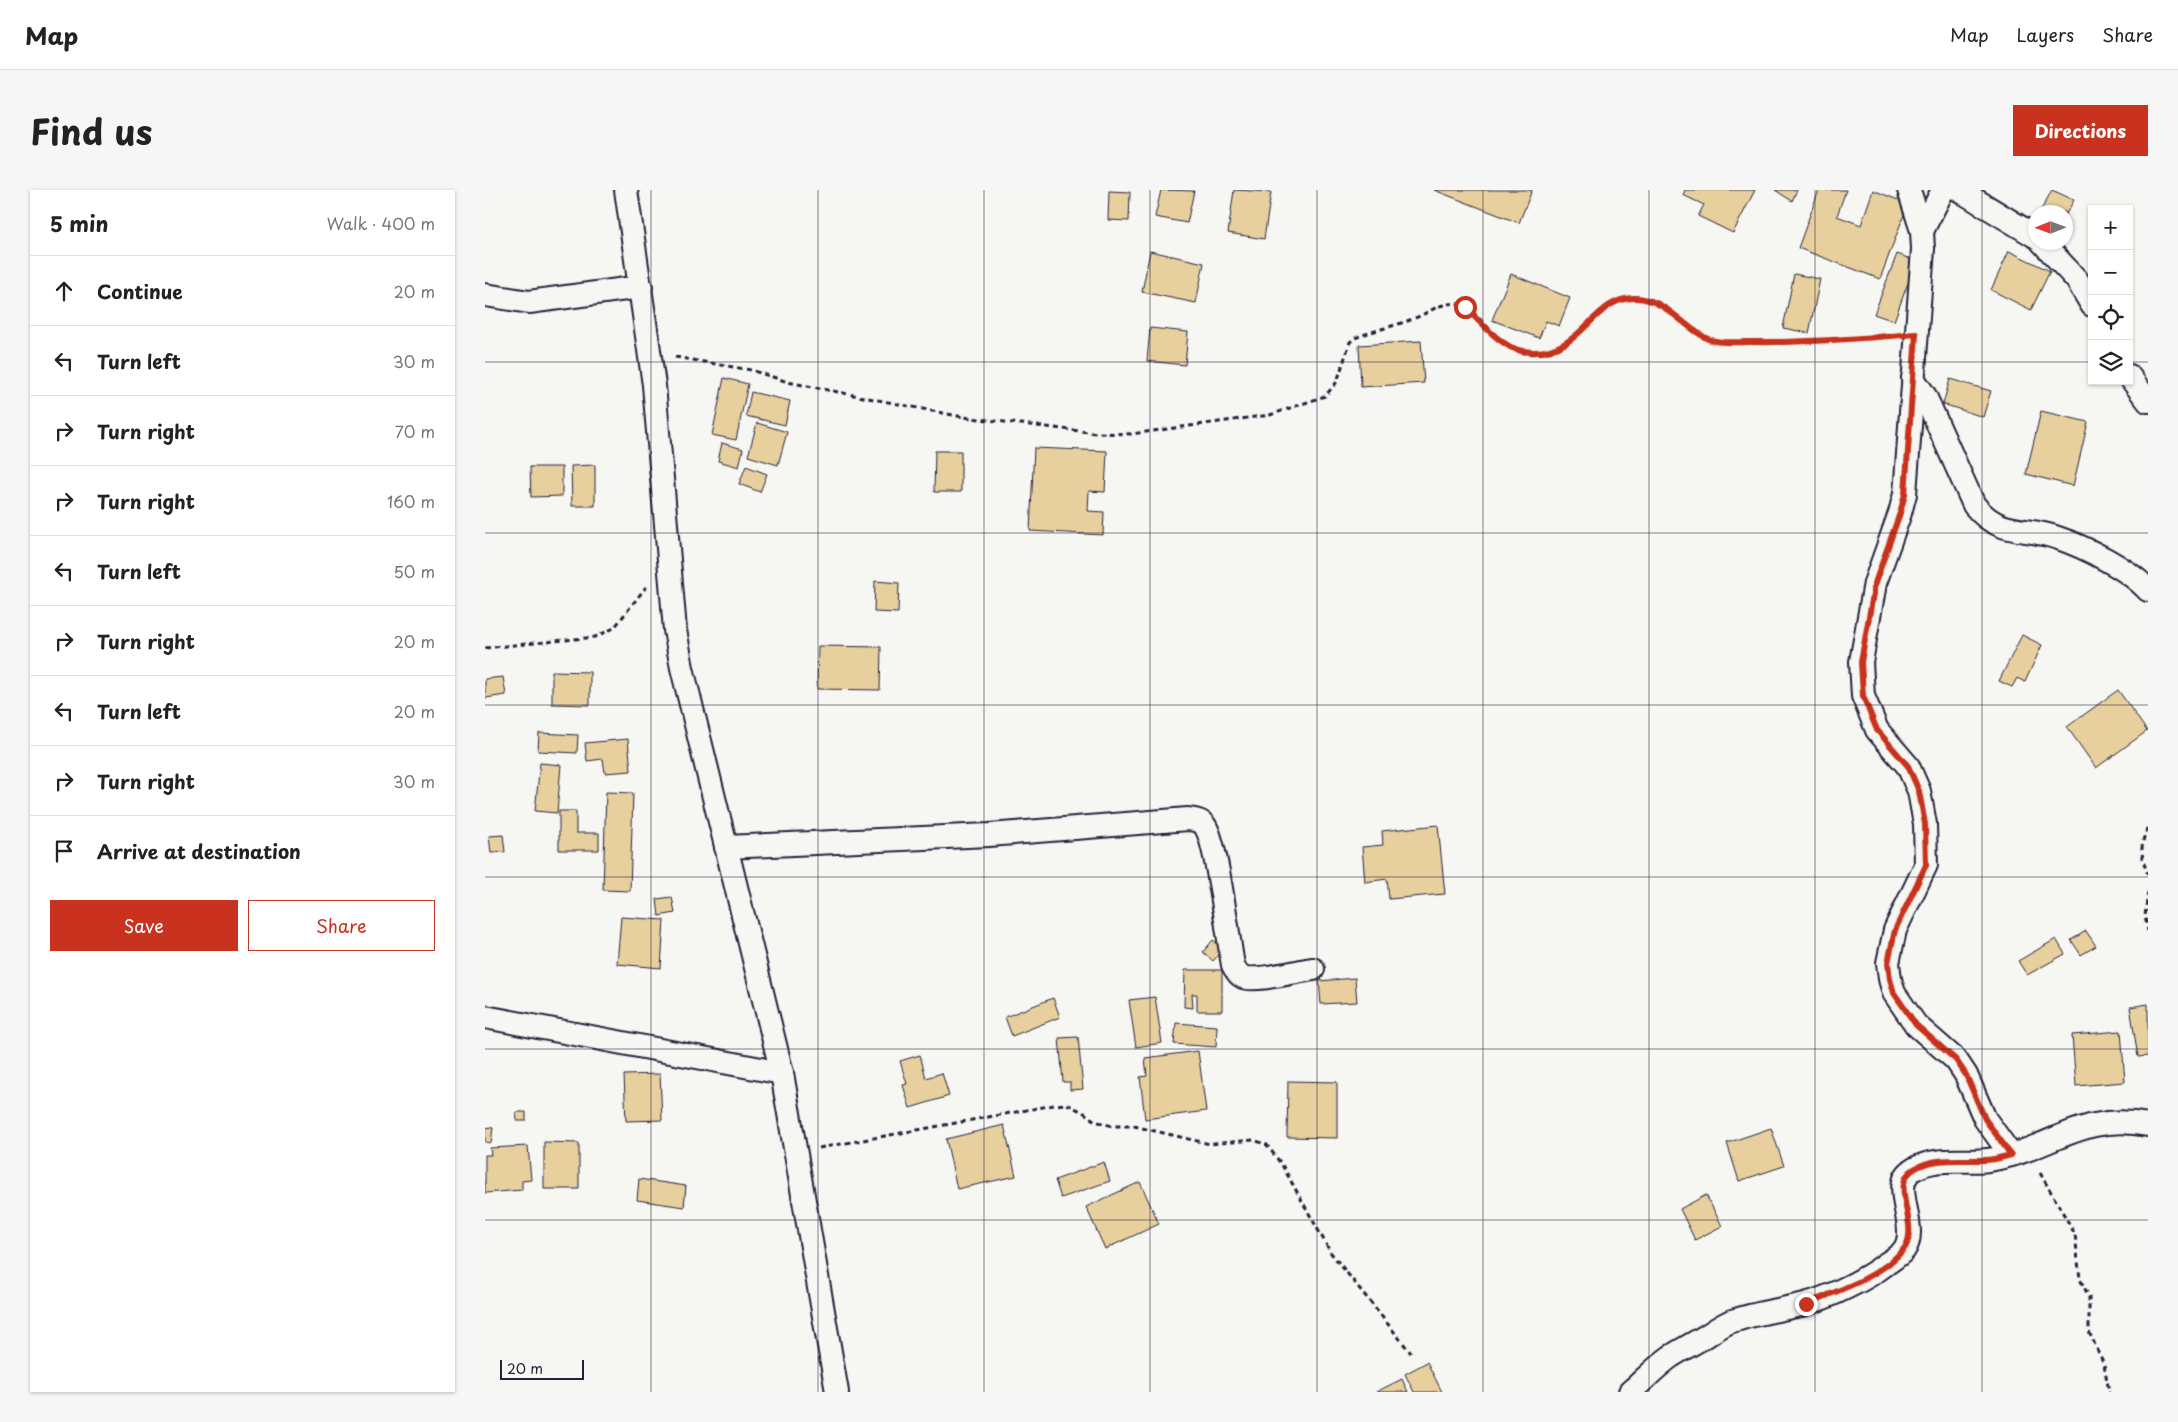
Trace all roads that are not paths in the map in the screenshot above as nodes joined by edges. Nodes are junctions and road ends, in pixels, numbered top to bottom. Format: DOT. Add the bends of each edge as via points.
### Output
graph roads {
  1 [pos="626,190"];
  2 [pos="1909,190"];
  3 [pos="1943,190"];
  4 [pos="1959,190"];
  5 [pos="1922,231"];
  6 [pos="2028,232"];
  7 [pos="2049,250"];
  8 [pos="641,287"];
  9 [pos="485,295"];
  10 [pos="2088,298"];
  11 [pos="1913,378"];
  12 [pos="2133,381"];
  13 [pos="2148,401"];
  14 [pos="2148,590"];
  15 [pos="726,847"];
  16 [pos="1313,969"];
  17 [pos="485,1017"];
  18 [pos="781,1073"];
  19 [pos="2148,1125"];
  20 [pos="2019,1152"];
  21 [pos="837,1392"];
  22 [pos="1630,1392"];
  1 -- 8 [label="street"];
  2 -- 5 [label="street"];
  3 -- 5 [label="street"];
  4 -- 6 [label="street"];
  5 -- 11 [label="street"];
  7 -- 10 [label="street" via="2077,280"];
  8 -- 9 [label="street" via="529,302"];
  8 -- 15 [label="street" via="675,630"];
  11 -- 14 [label="street" via="1925,396 1974,505 1982,516 1993,524 2058,538 2127,572"];
  11 -- 20 [label="street" via="1905,494 1875,583 1861,662 1863,696 1877,730 1908,766 1919,791 1925,824 1926,865 1895,930 1888,963 1890,979 1894,993 1916,1025 1956,1060 1985,1119"];
  12 -- 13 [label="street"];
  15 -- 16 [label="street" via="989,835 1198,820 1204,824 1213,846 1236,971 1252,978"];
  15 -- 18 [label="street"];
  17 -- 18 [label="street"];
  18 -- 21 [label="street"];
  19 -- 20 [label="street" via="2121,1122 2080,1127"];
  20 -- 22 [label="street" via="1988,1160 1937,1161 1913,1169 1902,1186 1909,1221 1908,1238 1903,1250 1886,1265 1865,1279 1806,1304 1767,1310 1729,1322 1669,1358"];
}
